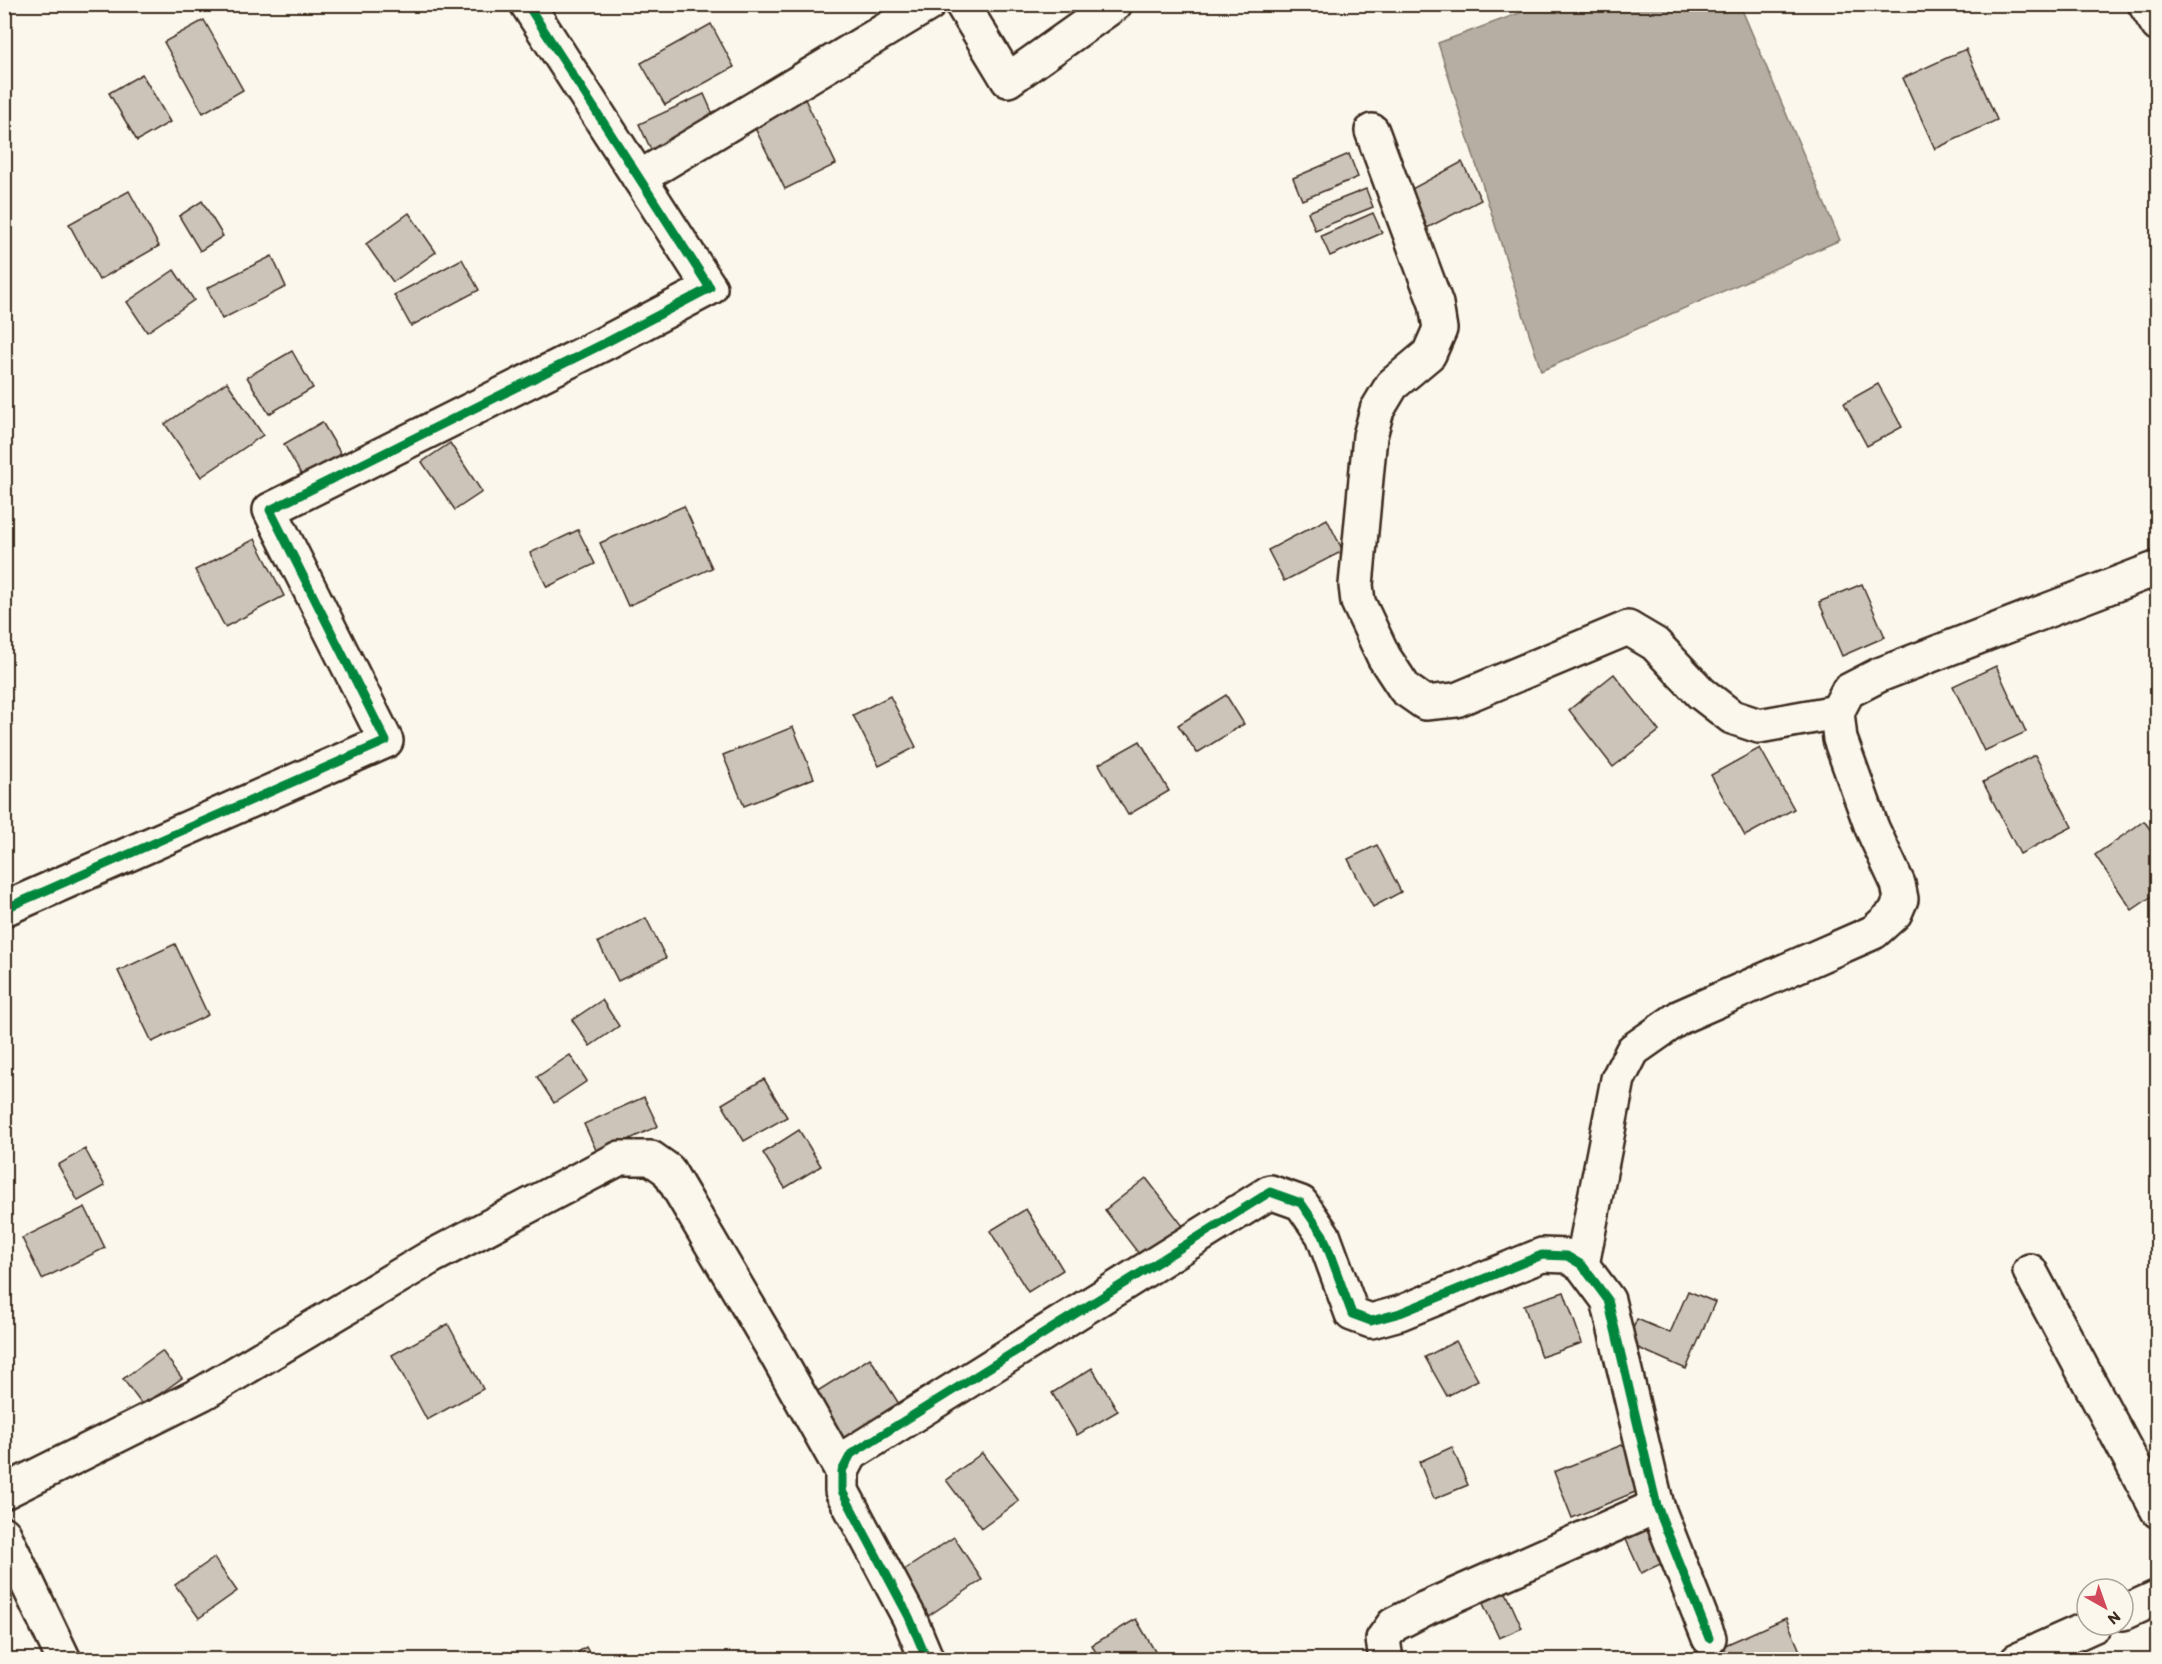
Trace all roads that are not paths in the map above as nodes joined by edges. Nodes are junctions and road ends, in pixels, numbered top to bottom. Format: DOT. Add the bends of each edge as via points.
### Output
graph roads {
  1 [pos="527,4"];
  2 [pos="929,4"];
  3 [pos="962,4"];
  4 [pos="1115,4"];
  5 [pos="2145,4"];
  6 [pos="2157,25"];
  7 [pos="1372,131"];
  8 [pos="639,178"];
  9 [pos="2157,568"];
  10 [pos="1837,712"];
  11 [pos="4,909"];
  12 [pos="1582,1265"];
  13 [pos="2030,1271"];
  14 [pos="842,1471"];
  15 [pos="4,1492"];
  16 [pos="1657,1506"];
  17 [pos="2157,1511"];
  18 [pos="4,1534"];
  19 [pos="2157,1597"];
  20 [pos="2135,1607"];
  21 [pos="2075,1634"];
  22 [pos="1709,1638"];
  23 [pos="64,1659"];
  24 [pos="927,1659"];
  25 [pos="1386,1659"];
  26 [pos="2017,1659"];
  1 -- 8 [label="street"];
  2 -- 8 [label="street"];
  3 -- 4 [label="street" via="1008,80"];
  5 -- 6 [label="street"];
  7 -- 10 [label="street" via="1436,304 1440,329 1429,354 1392,385 1377,411 1370,436 1357,561 1358,602 1384,657 1405,689 1425,703 1456,700 1628,628 1655,644 1701,693 1732,717 1759,726"];
  8 -- 11 [label="street" via="710,288 270,510 386,741"];
  9 -- 10 [label="street" via="1879,675 1848,691"];
  10 -- 12 [label="street" via="1840,739 1898,884 1900,899 1895,913 1874,932 1680,1017 1633,1050 1618,1079"];
  12 -- 14 [label="street" via="1567,1256 1542,1254 1400,1313 1371,1321 1352,1314 1323,1235 1301,1203 1270,1192 851,1454"];
  12 -- 16 [label="street" via="1608,1300"];
  13 -- 17 [label="street"];
  14 -- 15 [label="street" via="668,1170 651,1158 620,1158 431,1257 203,1394"];
  14 -- 24 [label="street" via="842,1491"];
  16 -- 22 [label="street"];
  16 -- 25 [label="street" via="1393,1625 1383,1639"];
  18 -- 23 [label="street"];
  19 -- 20 [label="street"];
  21 -- 26 [label="street"];
}
